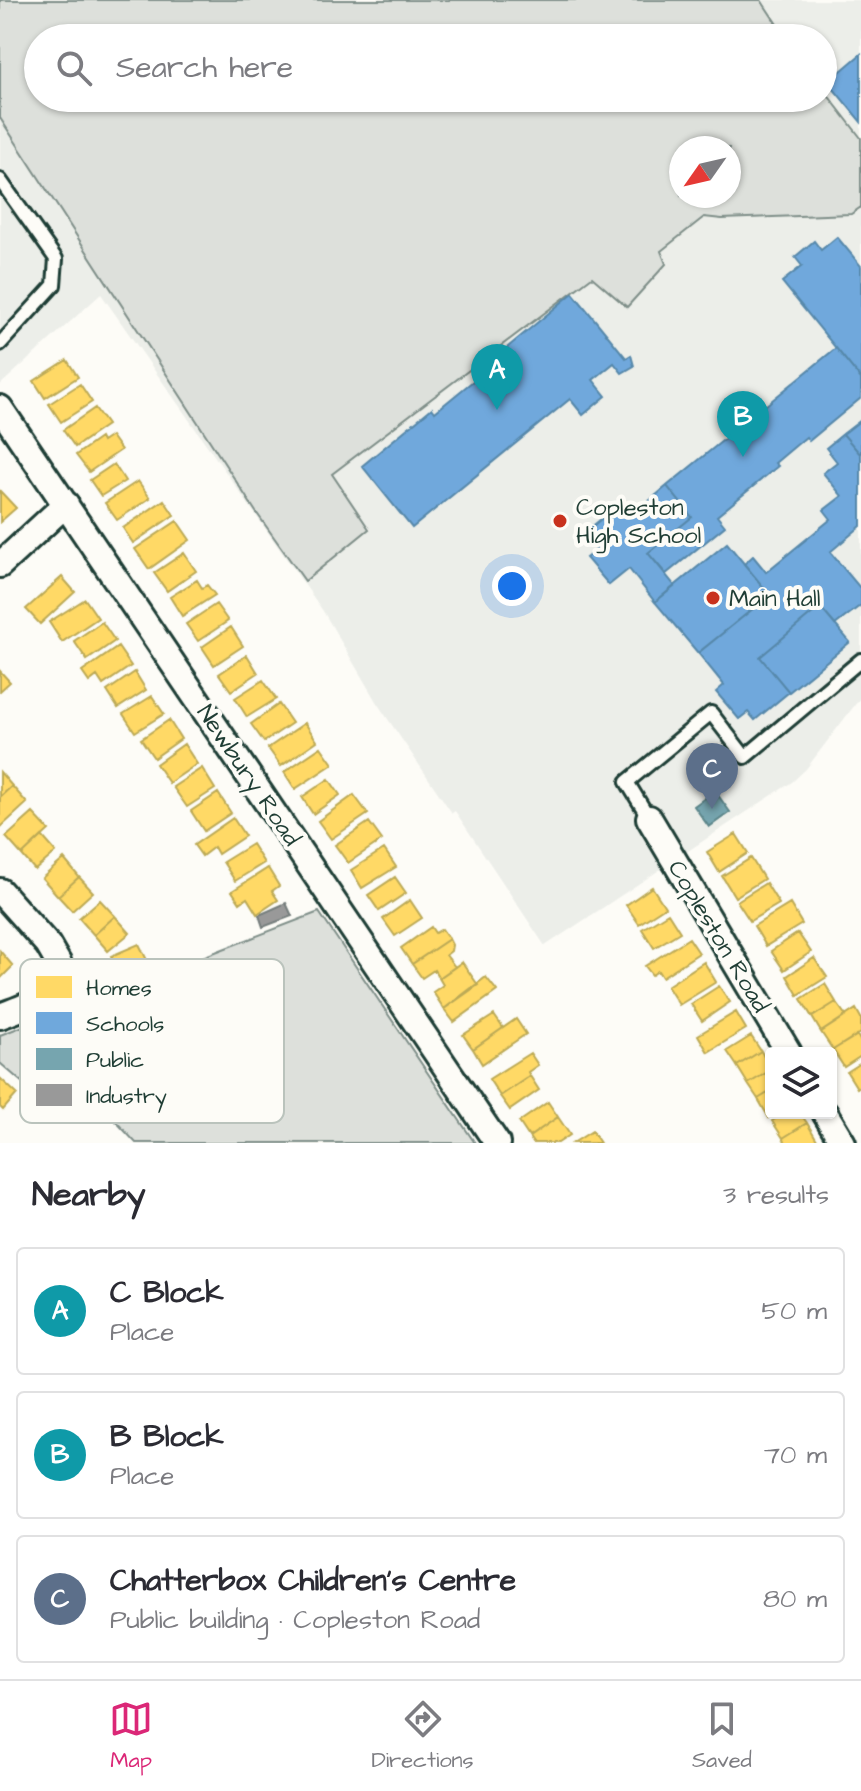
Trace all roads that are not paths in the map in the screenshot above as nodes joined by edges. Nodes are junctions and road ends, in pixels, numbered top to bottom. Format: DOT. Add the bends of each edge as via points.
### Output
graph roads {
  1 [pos="0,180"];
  2 [pos="0,344"];
  3 [pos="0,408"];
  4 [pos="66,504"];
  5 [pos="0,565"];
  6 [pos="861,660"];
  7 [pos="649,818"];
  8 [pos="0,891"];
  9 [pos="56,959"];
  10 [pos="20,1008"];
  11 [pos="0,1016"];
  12 [pos="785,1047"];
  13 [pos="829,1119"];
  14 [pos="497,1143"];
  15 [pos="843,1143"];
  1 -- 2 [label="lane" via="56,259 54,285"];
  3 -- 4 [label="street, Newbury Road"];
  4 -- 5 [label="street"];
  4 -- 14 [label="street, Newbury Road"];
  6 -- 7 [label="lane" via="745,757 711,713 627,782"];
  7 -- 12 [label="street, Copleston Road"];
  8 -- 9 [label="street"];
  10 -- 11 [label="street"];
  13 -- 15 [label="street"];
}
